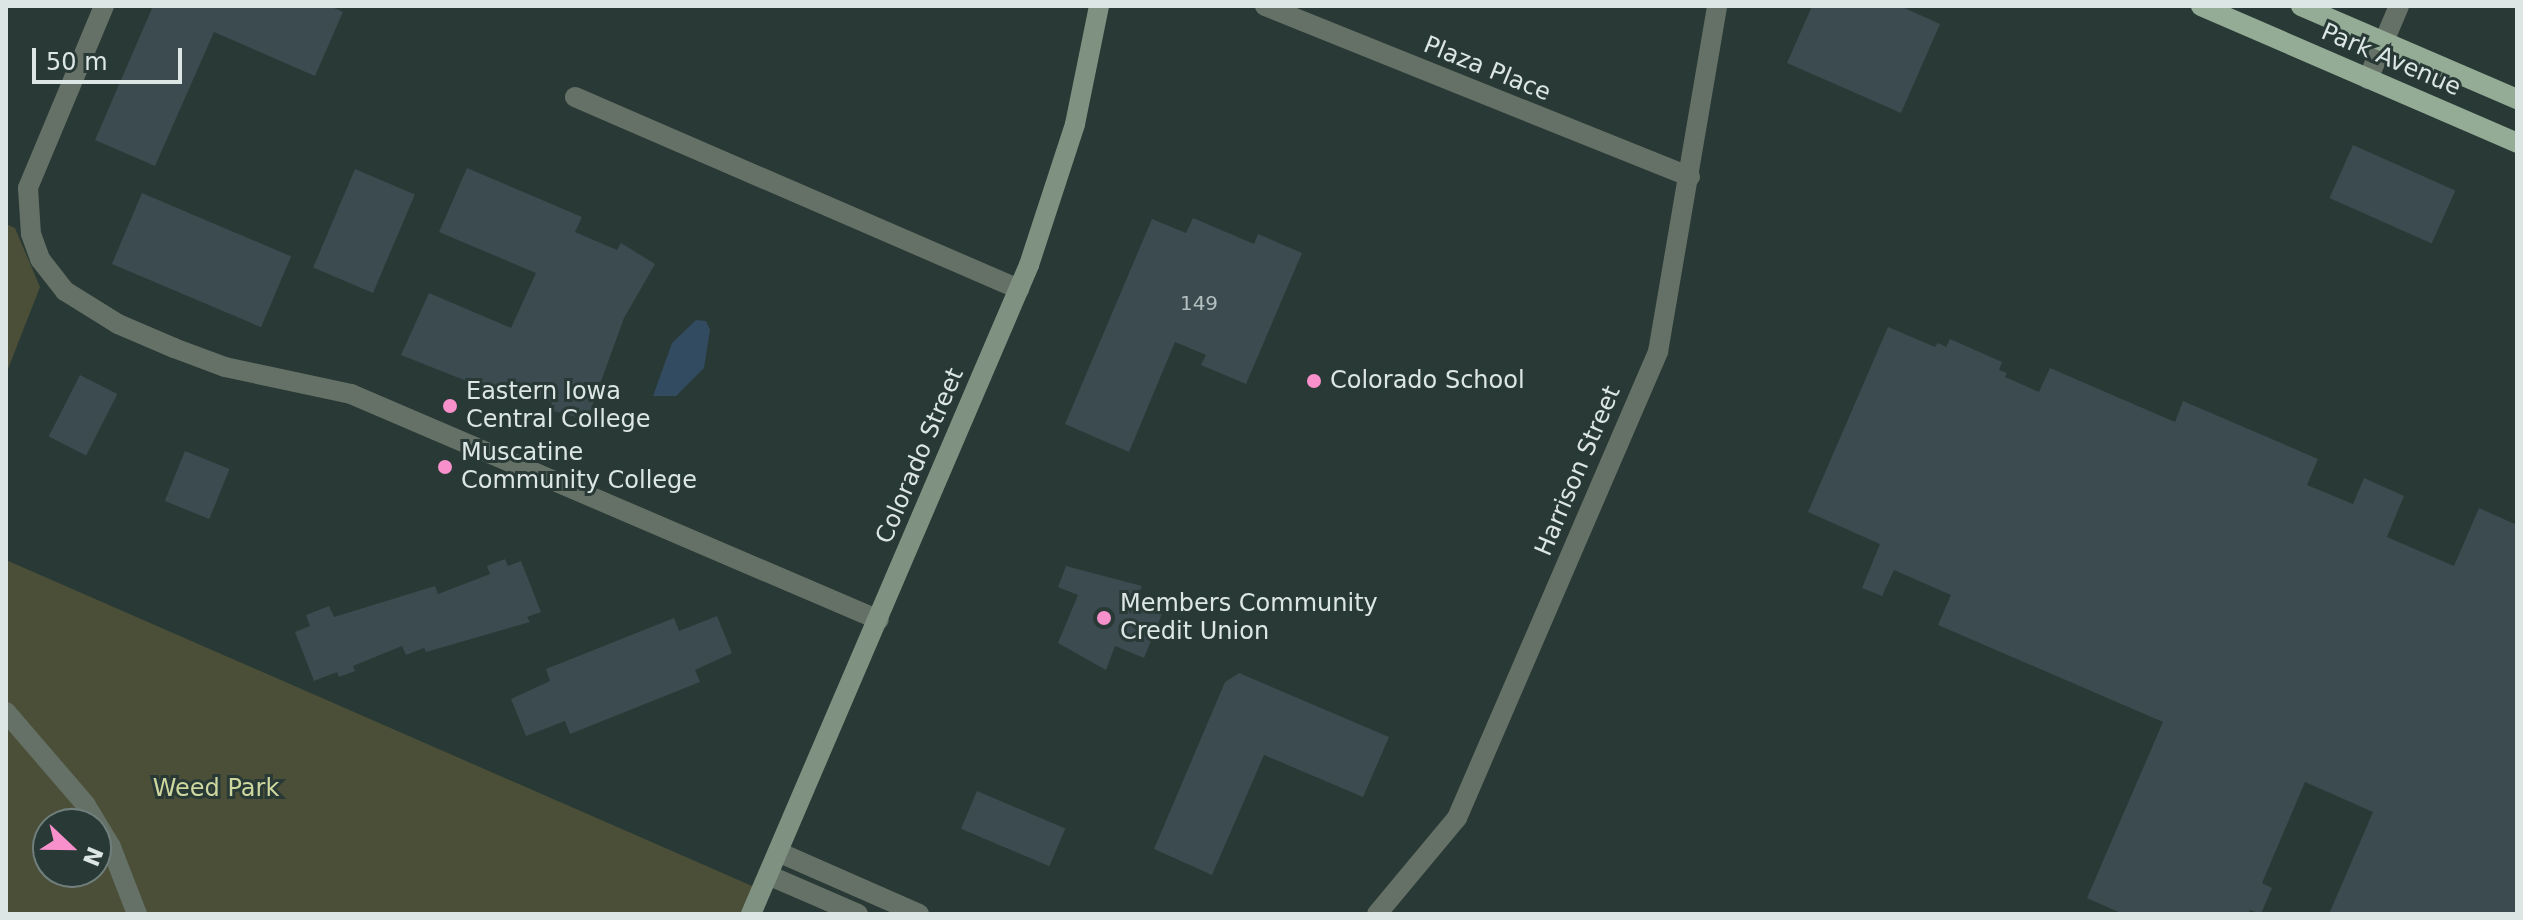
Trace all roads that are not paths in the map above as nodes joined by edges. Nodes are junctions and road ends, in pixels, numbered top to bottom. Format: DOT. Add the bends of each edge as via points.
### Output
graph roads {
  1 [pos="104,6"];
  2 [pos="1099,6"];
  3 [pos="1265,6"];
  4 [pos="1717,6"];
  5 [pos="2201,6"];
  6 [pos="2301,6"];
  7 [pos="2399,6"];
  8 [pos="2384,42"];
  9 [pos="2368,79"];
  10 [pos="575,97"];
  11 [pos="2517,99"];
  12 [pos="2517,143"];
  13 [pos="1690,177"];
  14 [pos="1019,289"];
  15 [pos="879,620"];
  16 [pos="6,712"];
  17 [pos="778,852"];
  18 [pos="768,875"];
  19 [pos="137,914"];
  20 [pos="751,914"];
  21 [pos="858,914"];
  22 [pos="919,914"];
  23 [pos="1377,914"];
  1 -- 15 [label="street" via="28,188 31,234 40,259 65,291 118,324 174,348 225,367 351,394"];
  2 -- 14 [label="street, Colorado Street" via="1075,124"];
  3 -- 13 [label="street, Plaza Place"];
  4 -- 13 [label="street, Harrison Street"];
  5 -- 9 [label="main road, Park Avenue"];
  6 -- 8 [label="main road, Park Avenue"];
  7 -- 8 [label="street"];
  8 -- 9 [label="street"];
  8 -- 11 [label="main road, Park Avenue"];
  9 -- 12 [label="main road, Park Avenue"];
  10 -- 14 [label="street"];
  13 -- 23 [label="street, Harrison Street" via="1668,314 1652,365 1457,818"];
  14 -- 15 [label="street, Colorado Street"];
  15 -- 17 [label="street, Colorado Street"];
  16 -- 19 [label="street" via="85,804 111,847"];
  17 -- 18 [label="street, Colorado Street"];
  17 -- 22 [label="street"];
  18 -- 20 [label="street, Colorado Street"];
  18 -- 21 [label="street"];
}
